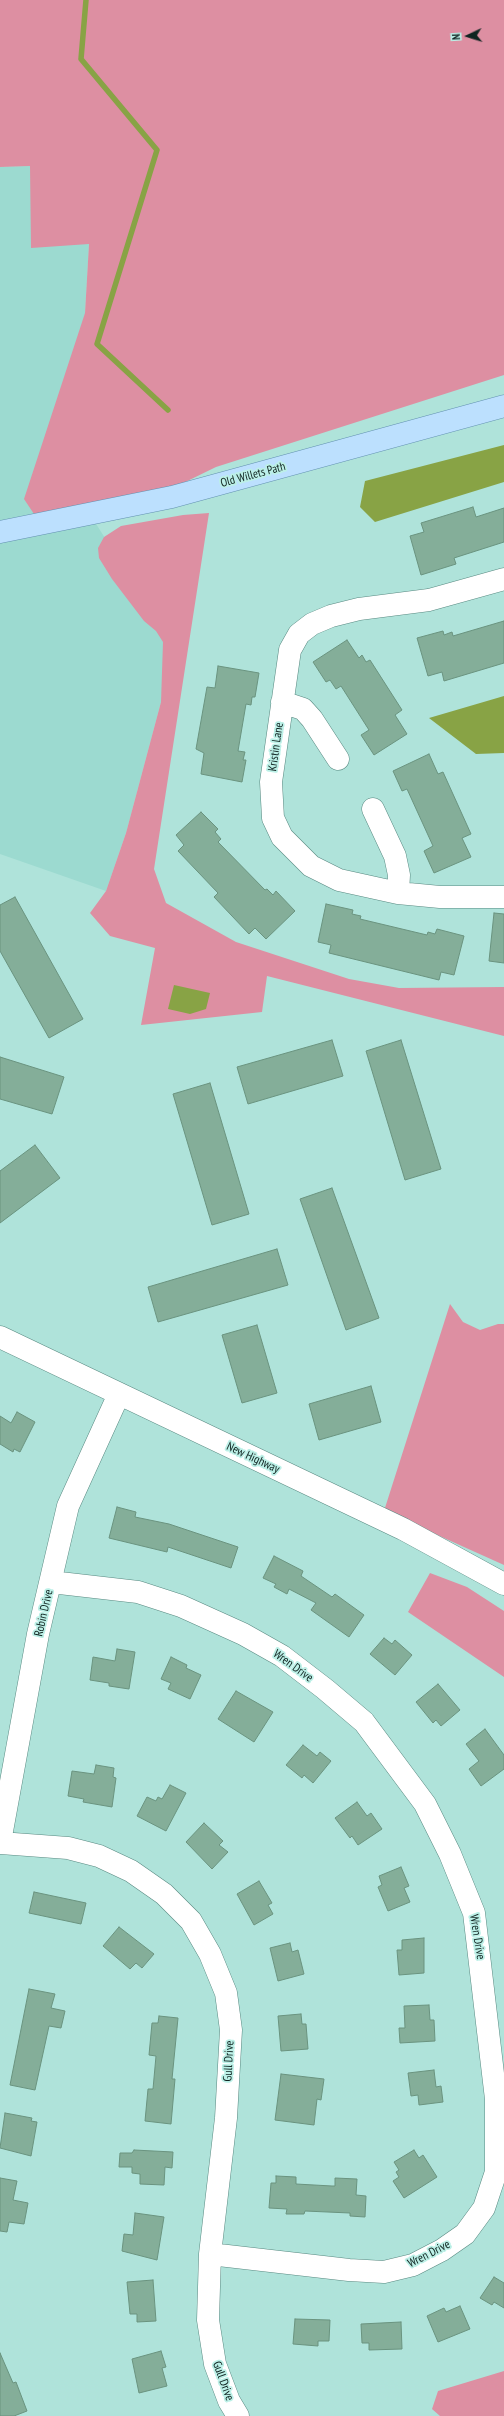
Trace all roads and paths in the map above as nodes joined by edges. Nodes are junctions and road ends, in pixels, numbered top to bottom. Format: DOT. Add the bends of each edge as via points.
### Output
graph roads {
  1 [pos="504,406"];
  2 [pos="0,532"];
  3 [pos="504,579"];
  4 [pos="282,702"];
  5 [pos="338,759"];
  6 [pos="373,809"];
  7 [pos="398,893"];
  8 [pos="504,897"];
  9 [pos="0,1337"];
  10 [pos="119,1394"];
  11 [pos="51,1582"];
  12 [pos="504,1584"];
  13 [pos="0,1842"];
  14 [pos="210,2254"];
  15 [pos="238,2416"];
  1 -- 2 [label="main road, Old Willets Path" via="180,495"];
  3 -- 4 [label="street, Kristin Lane" via="429,600 359,609 312,624 299,634 290,650"];
  4 -- 5 [label="street" via="303,709"];
  4 -- 7 [label="street, Kristin Lane" via="270,782 273,818 282,837 311,866 339,880"];
  6 -- 7 [label="street" via="395,856 399,875"];
  7 -- 8 [label="street, Kristin Lane" via="440,897"];
  9 -- 10 [label="street, New Highway"];
  10 -- 11 [label="street, Robin Drive" via="68,1506"];
  10 -- 12 [label="street, New Highway" via="403,1529"];
  11 -- 13 [label="street, Robin Drive" via="38,1634"];
  11 -- 14 [label="street, Wren Drive" via="138,1592 181,1606 243,1634 282,1656 325,1689 364,1722 425,1804 450,1854 474,1913 496,2099 496,2172 484,2208 465,2234 413,2265 384,2272"];
  13 -- 14 [label="street, Gull Drive" via="68,1848 99,1856 131,1871 164,1894 191,1921 210,1954 226,1993 231,2030 226,2118"];
  14 -- 15 [label="street, Gull Drive" via="208,2320 215,2364 229,2401"];
}
